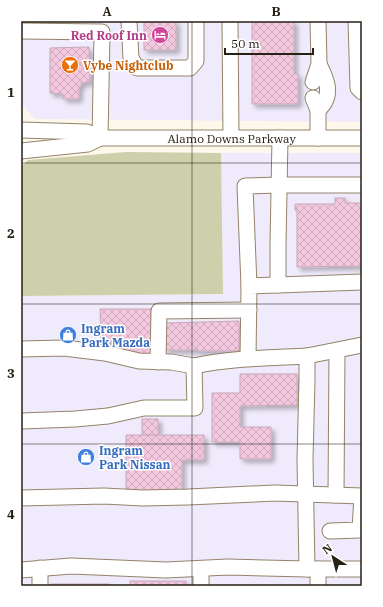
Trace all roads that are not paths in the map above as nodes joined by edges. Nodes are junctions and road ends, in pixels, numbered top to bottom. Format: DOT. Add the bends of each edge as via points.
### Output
graph roads {
  1 [pos="129,21"];
  2 [pos="196,21"];
  3 [pos="230,21"];
  4 [pos="318,21"];
  5 [pos="356,21"];
  6 [pos="21,31"];
  7 [pos="319,64"];
  8 [pos="313,82"];
  9 [pos="362,92"];
  10 [pos="21,130"];
  11 [pos="100,138"];
  12 [pos="231,138"];
  13 [pos="280,138"];
  14 [pos="318,138"];
  15 [pos="362,138"];
  16 [pos="21,151"];
  17 [pos="280,185"];
  18 [pos="362,185"];
  19 [pos="362,282"];
  20 [pos="249,286"];
  21 [pos="278,286"];
  22 [pos="249,310"];
  23 [pos="362,345"];
  24 [pos="21,349"];
  25 [pos="337,351"];
  26 [pos="307,356"];
  27 [pos="248,358"];
  28 [pos="158,362"];
  29 [pos="194,366"];
  30 [pos="21,421"];
  31 [pos="305,493"];
  32 [pos="336,495"];
  33 [pos="362,496"];
  34 [pos="21,498"];
  35 [pos="330,531"];
  36 [pos="40,568"];
  37 [pos="201,569"];
  38 [pos="313,569"];
  39 [pos="362,569"];
  40 [pos="21,570"];
  41 [pos="40,586"];
  42 [pos="201,586"];
  43 [pos="318,586"];
  1 -- 2 [label="street" via="131,58 137,68 190,68 196,61"];
  3 -- 12 [label="street"];
  4 -- 7 [label="street"];
  5 -- 9 [label="street" via="358,88"];
  6 -- 11 [label="street" via="102,32"];
  7 -- 8 [label="street"];
  7 -- 14 [label="street" via="327,80 328,98 324,105 315,104"];
  10 -- 11 [label="street, Alamo Downs Parkway" via="87,132"];
  11 -- 12 [label="street, Alamo Downs Parkway"];
  11 -- 16 [label="street, Alamo Downs Parkway" via="88,144"];
  12 -- 13 [label="street, Alamo Downs Parkway"];
  13 -- 14 [label="street, Alamo Downs Parkway"];
  13 -- 17 [label="street"];
  14 -- 15 [label="street, Alamo Downs Parkway"];
  17 -- 18 [label="street"];
  17 -- 20 [label="street" via="245,186"];
  17 -- 21 [label="street"];
  19 -- 21 [label="street"];
  20 -- 21 [label="street"];
  20 -- 22 [label="street"];
  22 -- 27 [label="street"];
  22 -- 28 [label="street" via="159,311"];
  23 -- 25 [label="street"];
  24 -- 28 [label="street" via="64,348"];
  25 -- 26 [label="street"];
  25 -- 32 [label="street"];
  26 -- 27 [label="street"];
  26 -- 31 [label="street"];
  27 -- 29 [label="street"];
  28 -- 29 [label="street"];
  29 -- 30 [label="street" via="195,408 144,408 108,416"];
  31 -- 32 [label="street"];
  31 -- 34 [label="street" via="144,498"];
  31 -- 38 [label="street"];
  32 -- 33 [label="street"];
  33 -- 35 [label="street" via="360,530"];
  36 -- 37 [label="street" via="71,566"];
  36 -- 40 [label="street"];
  36 -- 41 [label="street"];
  37 -- 38 [label="street"];
  37 -- 42 [label="street"];
  38 -- 39 [label="street"];
  38 -- 43 [label="street"];
}
